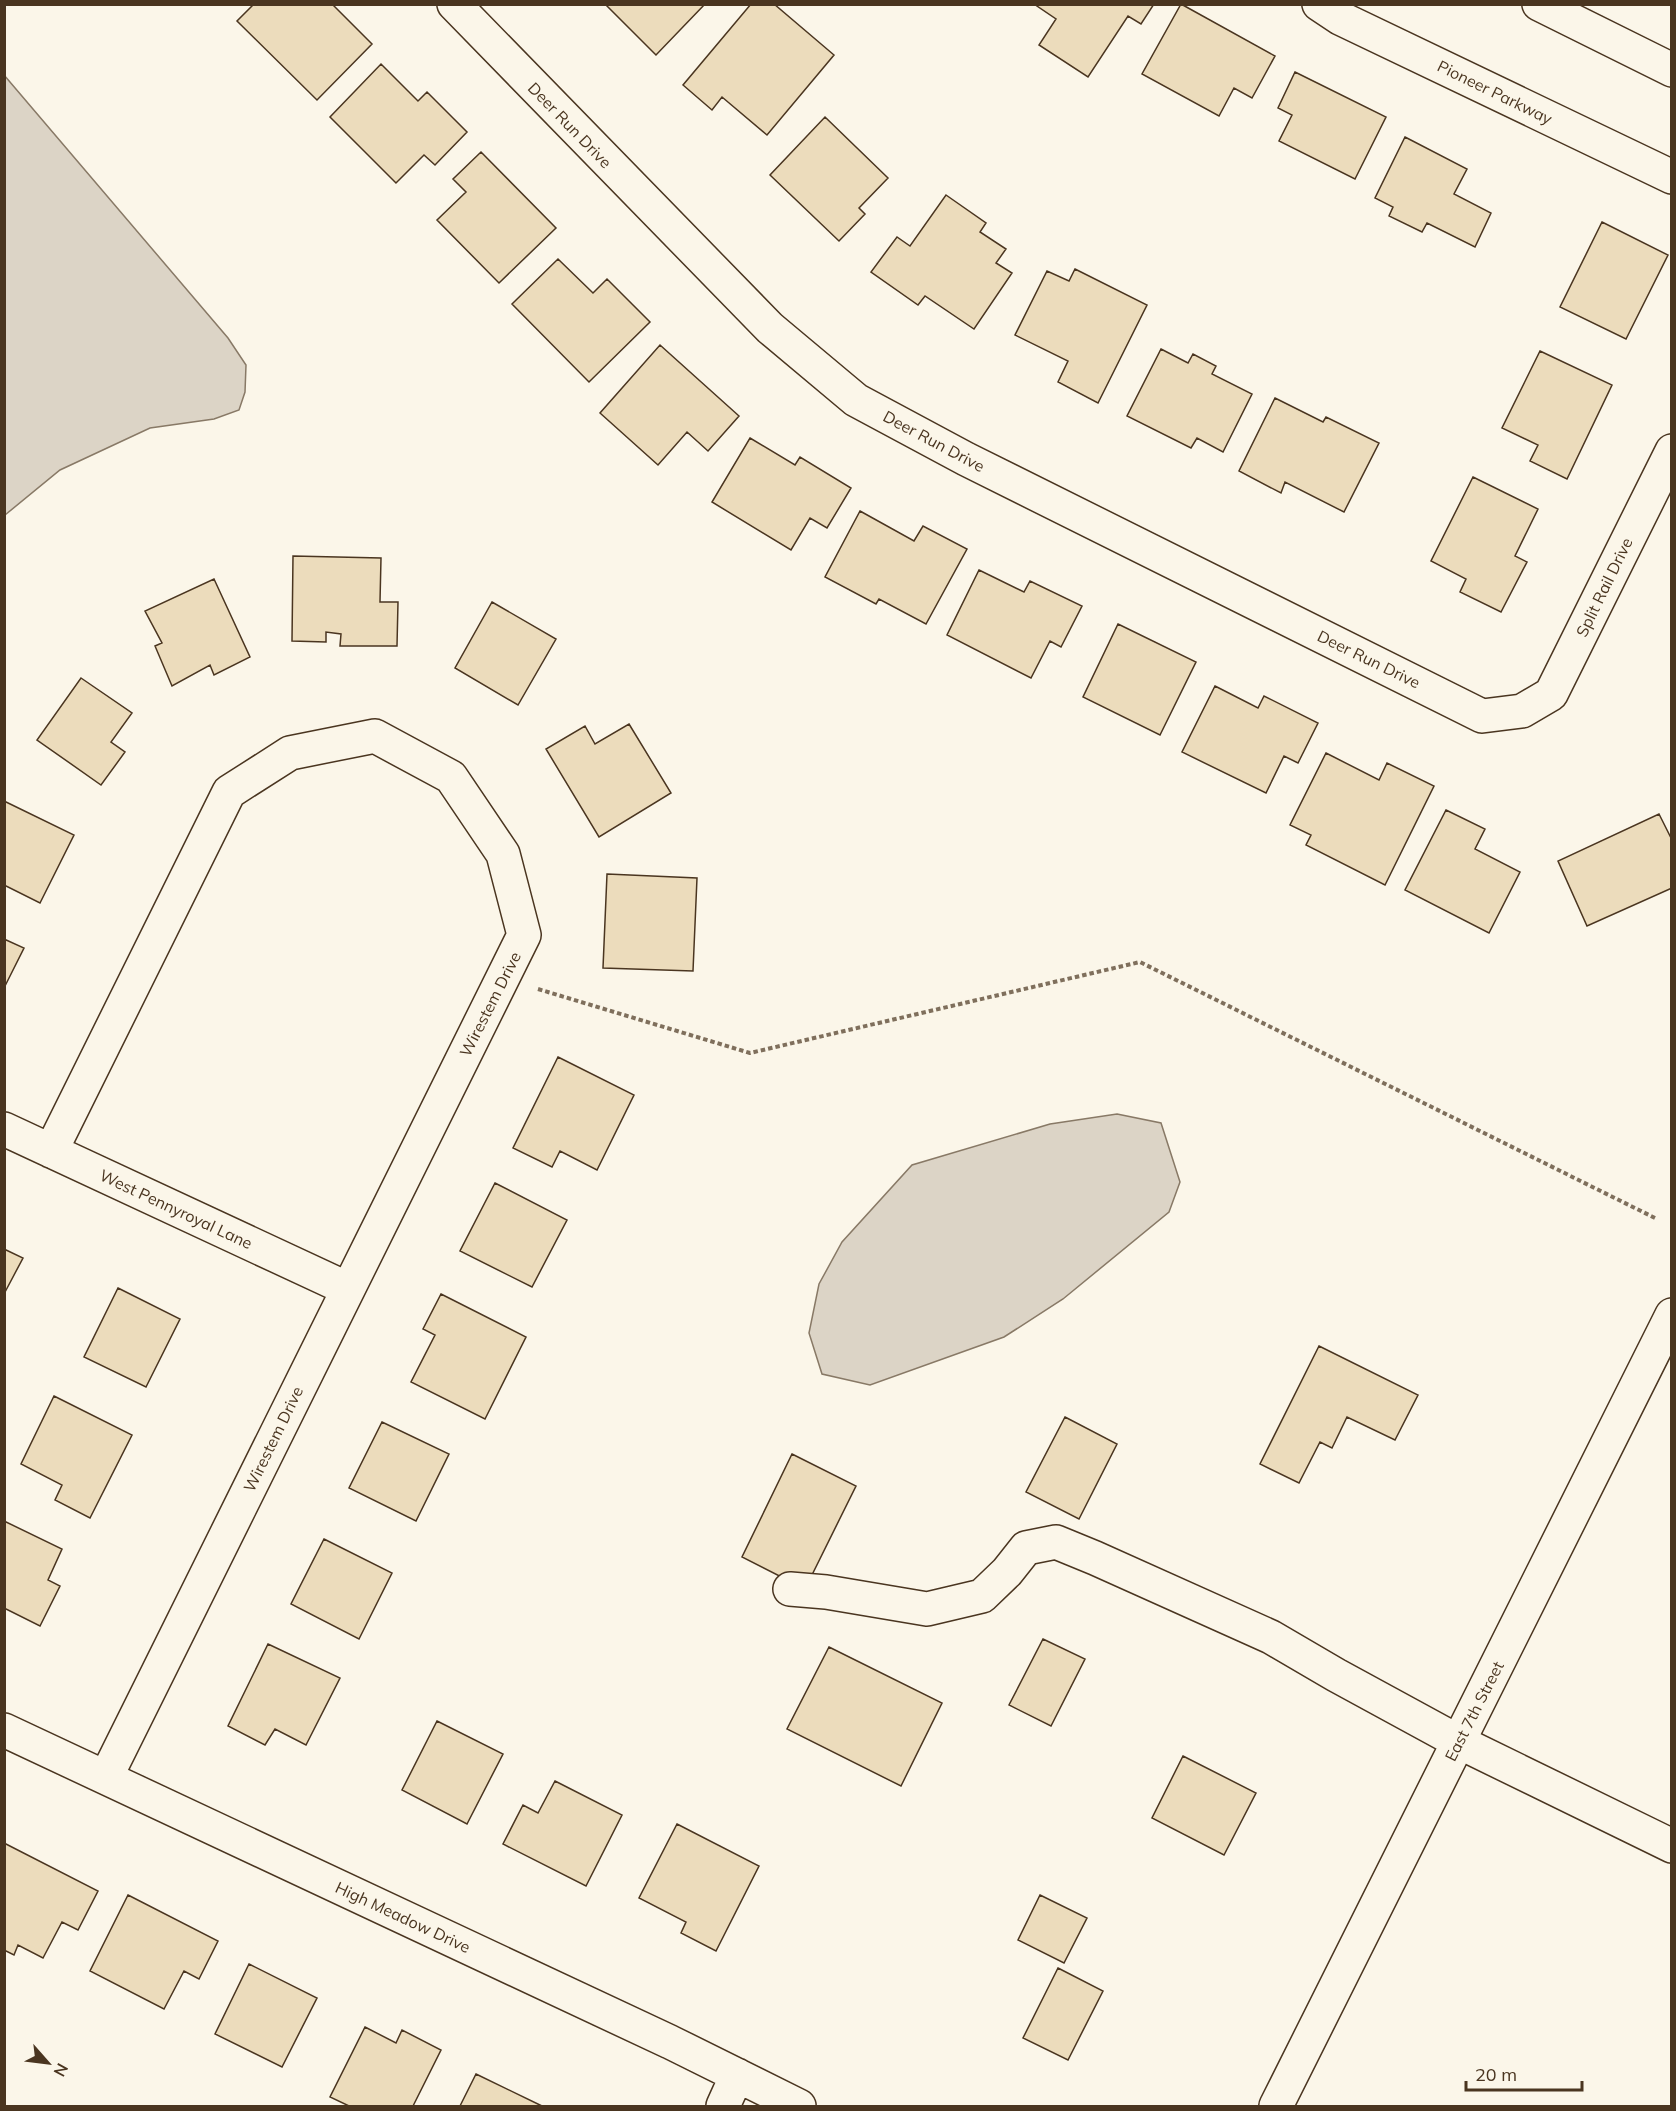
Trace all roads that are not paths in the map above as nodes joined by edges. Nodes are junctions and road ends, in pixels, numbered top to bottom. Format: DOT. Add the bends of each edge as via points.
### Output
graph roads {
  1 [pos="454,4"];
  2 [pos="1319,4"];
  3 [pos="1539,4"];
  4 [pos="1671,70"];
  5 [pos="1671,177"];
  6 [pos="1671,451"];
  7 [pos="1522,711"];
  8 [pos="4,1129"];
  9 [pos="51,1151"];
  10 [pos="348,1289"];
  11 [pos="1671,1315"];
  12 [pos="789,1589"];
  13 [pos="4,1730"];
  14 [pos="1459,1742"];
  15 [pos="106,1778"];
  16 [pos="1671,1846"];
  17 [pos="737,2075"];
  18 [pos="786,2104"];
  19 [pos="723,2106"];
  20 [pos="1276,2106"];
  1 -- 7 [label="street, Deer Run Drive" via="770,328 856,400 966,459 1482,716"];
  2 -- 5 [label="street, Pioneer Parkway" via="1340,18"];
  3 -- 4 [label="street"];
  6 -- 7 [label="street, Split Rail Drive" via="1551,694"];
  8 -- 9 [label="street, West Pennyroyal Lane"];
  9 -- 10 [label="street, West Pennyroyal Lane"];
  9 -- 10 [label="street, Wirestem Drive" via="229,792 290,753 375,736 452,777 503,854 524,935"];
  10 -- 15 [label="street, Wirestem Drive"];
  11 -- 14 [label="street, East 7th Street"];
  12 -- 14 [label="street" via="927,1609 982,1596 1026,1548 1056,1542 1271,1636"];
  13 -- 15 [label="street, High Meadow Drive"];
  14 -- 16 [label="street"];
  14 -- 20 [label="street, East 7th Street"];
  15 -- 17 [label="street, High Meadow Drive"];
  17 -- 18 [label="street, High Meadow Drive"];
  17 -- 19 [label="street"];
}
